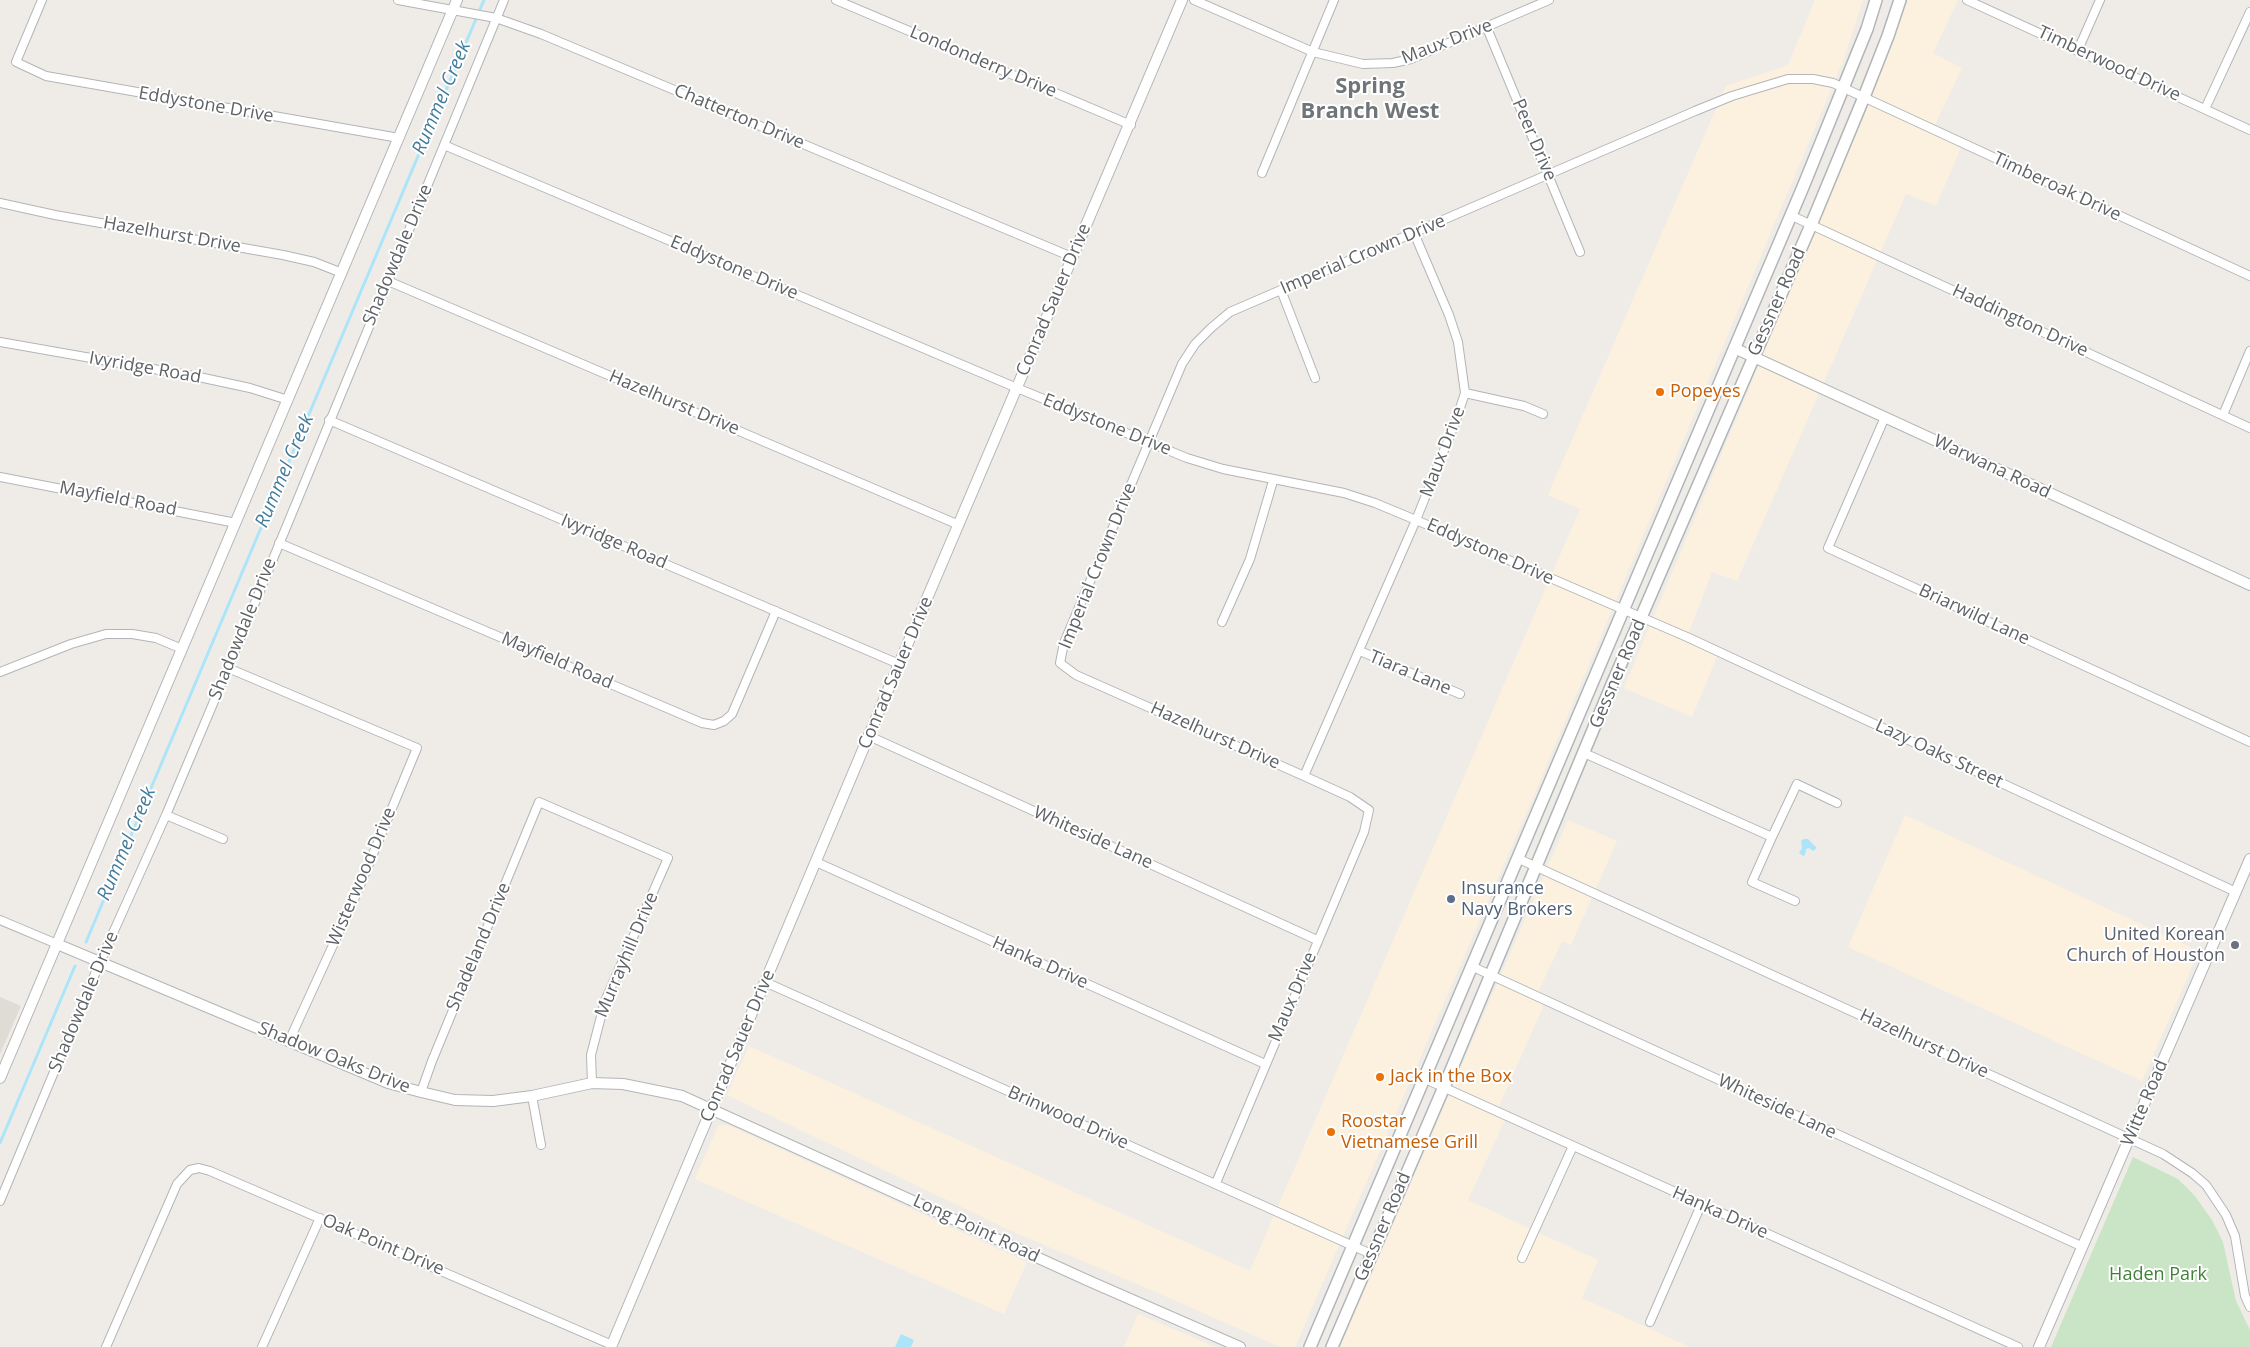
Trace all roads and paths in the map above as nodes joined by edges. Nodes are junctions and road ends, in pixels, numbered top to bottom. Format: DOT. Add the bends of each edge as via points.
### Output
graph roads {
  1 [pos="42,0"];
  2 [pos="398,0"];
  3 [pos="457,0"];
  4 [pos="504,0"];
  5 [pos="836,0"];
  6 [pos="1182,0"];
  7 [pos="1194,0"];
  8 [pos="1334,0"];
  9 [pos="1549,0"];
  10 [pos="1876,0"];
  11 [pos="1900,0"];
  12 [pos="1967,0"];
  13 [pos="2100,0"];
  14 [pos="453,10"];
  15 [pos="2250,12"];
  16 [pos="496,18"];
  17 [pos="1487,28"];
  18 [pos="2078,50"];
  19 [pos="1312,52"];
  20 [pos="1843,88"];
  21 [pos="1864,98"];
  22 [pos="2205,109"];
  23 [pos="1131,125"];
  24 [pos="2250,130"];
  25 [pos="399,138"];
  26 [pos="444,145"];
  27 [pos="1262,173"];
  28 [pos="1548,174"];
  29 [pos="0,203"];
  30 [pos="1790,215"];
  31 [pos="1811,225"];
  32 [pos="1414,233"];
  33 [pos="1580,252"];
  34 [pos="1072,257"];
  35 [pos="342,273"];
  36 [pos="2250,276"];
  37 [pos="388,281"];
  38 [pos="1281,290"];
  39 [pos="0,342"];
  40 [pos="1734,348"];
  41 [pos="2250,351"];
  42 [pos="1753,357"];
  43 [pos="1315,378"];
  44 [pos="1017,388"];
  45 [pos="1465,393"];
  46 [pos="288,400"];
  47 [pos="1543,414"];
  48 [pos="2223,415"];
  49 [pos="1885,417"];
  50 [pos="329,420"];
  51 [pos="2250,428"];
  52 [pos="1150,443"];
  53 [pos="0,477"];
  54 [pos="1272,481"];
  55 [pos="1416,520"];
  56 [pos="236,522"];
  57 [pos="959,525"];
  58 [pos="279,543"];
  59 [pos="2250,586"];
  60 [pos="1622,610"];
  61 [pos="776,611"];
  62 [pos="1642,618"];
  63 [pos="1222,622"];
  64 [pos="182,649"];
  65 [pos="1360,651"];
  66 [pos="1060,663"];
  67 [pos="899,664"];
  68 [pos="228,668"];
  69 [pos="0,672"];
  70 [pos="1460,694"];
  71 [pos="869,736"];
  72 [pos="2250,742"];
  73 [pos="1584,753"];
  74 [pos="1304,776"];
  75 [pos="539,802"];
  76 [pos="1837,803"];
  77 [pos="1369,810"];
  78 [pos="166,815"];
  79 [pos="1772,837"];
  80 [pos="223,839"];
  81 [pos="1517,858"];
  82 [pos="2250,859"];
  83 [pos="816,862"];
  84 [pos="1537,866"];
  85 [pos="2236,892"];
  86 [pos="1795,901"];
  87 [pos="0,920"];
  88 [pos="1318,940"];
  89 [pos="57,944"];
  90 [pos="100,962"];
  91 [pos="1471,966"];
  92 [pos="1489,975"];
  93 [pos="765,982"];
  94 [pos="289,1041"];
  95 [pos="1265,1064"];
  96 [pos="0,1078"];
  97 [pos="1423,1078"];
  98 [pos="592,1083"];
  99 [pos="1444,1088"];
  100 [pos="421,1092"];
  101 [pos="532,1096"];
  102 [pos="712,1109"];
  103 [pos="2130,1139"];
  104 [pos="541,1145"];
  105 [pos="1573,1146"];
  106 [pos="1216,1183"];
  107 [pos="0,1201"];
  108 [pos="1701,1205"];
  109 [pos="320,1218"];
  110 [pos="1352,1245"];
  111 [pos="2083,1247"];
  112 [pos="1371,1254"];
  113 [pos="1522,1258"];
  114 [pos="2250,1307"];
  115 [pos="1650,1322"];
  116 [pos="612,1346"];
  117 [pos="106,1347"];
  118 [pos="262,1347"];
  119 [pos="1240,1347"];
  120 [pos="1310,1347"];
  121 [pos="1332,1347"];
  122 [pos="2018,1347"];
  123 [pos="2038,1347"];
  1 -- 25 [label="street, Eddystone Drive" via="16,62 55,78"];
  2 -- 14 [label="street, Chatterton Drive"];
  3 -- 14 [label="street"];
  4 -- 16 [label="street, Shadowdale Drive"];
  5 -- 23 [label="street, Londonderry Drive"];
  6 -- 23 [label="street, Conrad Sauer Drive"];
  7 -- 19 [label="street"];
  8 -- 19 [label="street"];
  9 -- 17 [label="street, Maux Drive"];
  10 -- 20 [label="main road, Gessner Road"];
  11 -- 21 [label="main road, Gessner Road"];
  12 -- 18 [label="street, Timberwood Drive"];
  13 -- 18 [label="street"];
  14 -- 16 [label="street, Chatterton Drive"];
  14 -- 25 [label="street"];
  15 -- 22 [label="street"];
  16 -- 26 [label="street, Shadowdale Drive"];
  16 -- 34 [label="street, Chatterton Drive"];
  17 -- 19 [label="street, Maux Drive" via="1392,63 1363,64"];
  17 -- 28 [label="street, Peer Drive"];
  18 -- 22 [label="street, Timberwood Drive"];
  19 -- 27 [label="street"];
  20 -- 21 [label="street, Imperial Crown Drive"];
  20 -- 28 [label="street, Imperial Crown Drive" via="1813,79 1788,79 1762,86"];
  20 -- 30 [label="main road, Gessner Road"];
  21 -- 31 [label="main road, Gessner Road"];
  21 -- 36 [label="street, Timberoak Drive"];
  22 -- 24 [label="street, Timberwood Drive"];
  23 -- 34 [label="street, Conrad Sauer Drive"];
  25 -- 35 [label="street"];
  26 -- 37 [label="street, Shadowdale Drive"];
  26 -- 44 [label="street, Eddystone Drive"];
  28 -- 32 [label="street, Imperial Crown Drive"];
  28 -- 33 [label="street, Peer Drive"];
  29 -- 35 [label="street, Hazelhurst Drive" via="283,254"];
  30 -- 31 [label="street, Haddington Drive"];
  30 -- 40 [label="main road, Gessner Road"];
  31 -- 42 [label="main road, Gessner Road"];
  31 -- 48 [label="street, Haddington Drive"];
  32 -- 38 [label="street, Imperial Crown Drive"];
  32 -- 45 [label="street, Maux Drive" via="1458,342"];
  34 -- 44 [label="street, Conrad Sauer Drive"];
  35 -- 46 [label="street"];
  37 -- 50 [label="street, Shadowdale Drive"];
  37 -- 57 [label="street, Hazelhurst Drive"];
  38 -- 43 [label="street"];
  38 -- 52 [label="street, Imperial Crown Drive" via="1230,312 1196,344 1182,364"];
  39 -- 46 [label="street, Ivyridge Road" via="199,377"];
  40 -- 42 [label="street, Warwana Road"];
  40 -- 60 [label="main road, Gessner Road"];
  41 -- 48 [label="street"];
  42 -- 49 [label="street, Warwana Road"];
  42 -- 62 [label="main road, Gessner Road"];
  44 -- 52 [label="street, Eddystone Drive"];
  44 -- 57 [label="street, Conrad Sauer Drive"];
  45 -- 47 [label="street" via="1524,406"];
  45 -- 55 [label="street, Maux Drive"];
  46 -- 56 [label="street"];
  48 -- 51 [label="street, Haddington Drive"];
  49 -- 59 [label="street, Warwana Road"];
  49 -- 72 [label="street, Briarwild Lane" via="1828,548"];
  50 -- 58 [label="street, Shadowdale Drive"];
  50 -- 61 [label="street, Ivyridge Road"];
  52 -- 54 [label="street, Eddystone Drive" via="1223,470"];
  52 -- 66 [label="street, Imperial Crown Drive" via="1064,643"];
  53 -- 56 [label="street, Mayfield Road"];
  54 -- 55 [label="street, Eddystone Drive" via="1344,494"];
  54 -- 63 [label="street" via="1250,559"];
  55 -- 60 [label="street, Eddystone Drive"];
  55 -- 65 [label="street, Maux Drive"];
  56 -- 64 [label="street"];
  57 -- 67 [label="street, Conrad Sauer Drive"];
  58 -- 61 [label="street, Mayfield Road" via="702,723 724,721 732,714"];
  58 -- 68 [label="street, Shadowdale Drive"];
  60 -- 62 [label="street, Eddystone Drive"];
  60 -- 81 [label="main road, Gessner Road"];
  61 -- 67 [label="street, Ivyridge Road"];
  62 -- 73 [label="main road, Gessner Road"];
  62 -- 85 [label="street, Lazy Oaks Street"];
  64 -- 69 [label="street" via="156,638 106,634"];
  64 -- 89 [label="street"];
  65 -- 70 [label="street, Tiara Lane"];
  65 -- 74 [label="street, Maux Drive"];
  66 -- 74 [label="street, Hazelhurst Drive" via="1076,675"];
  67 -- 71 [label="street, Conrad Sauer Drive"];
  68 -- 78 [label="street, Shadowdale Drive"];
  68 -- 94 [label="street, Wisterwood Drive" via="417,748 356,895"];
  71 -- 83 [label="street, Conrad Sauer Drive"];
  71 -- 88 [label="street, Whiteside Lane"];
  73 -- 79 [label="street"];
  73 -- 84 [label="main road, Gessner Road"];
  74 -- 77 [label="street, Hazelhurst Drive" via="1350,797"];
  75 -- 98 [label="street, Murrayhill Drive" via="668,858 605,1001 591,1055"];
  75 -- 100 [label="street, Shadeland Drive"];
  76 -- 79 [label="street" via="1797,784"];
  77 -- 88 [label="street, Maux Drive" via="1364,832"];
  78 -- 80 [label="street"];
  78 -- 90 [label="street, Shadowdale Drive"];
  79 -- 86 [label="street" via="1752,882"];
  81 -- 84 [label="street, Hazelhurst Drive"];
  81 -- 91 [label="main road, Gessner Road"];
  82 -- 85 [label="street, Witte Road"];
  83 -- 93 [label="street, Conrad Sauer Drive"];
  83 -- 95 [label="street, Hanka Drive"];
  84 -- 92 [label="main road, Gessner Road"];
  84 -- 103 [label="street, Hazelhurst Drive"];
  85 -- 103 [label="street, Witte Road"];
  87 -- 89 [label="street, Shadow Oaks Drive"];
  88 -- 95 [label="street, Maux Drive"];
  89 -- 90 [label="street, Shadow Oaks Drive"];
  89 -- 96 [label="street"];
  90 -- 94 [label="street, Shadow Oaks Drive"];
  90 -- 107 [label="street, Shadowdale Drive"];
  91 -- 92 [label="street, Whiteside Lane"];
  91 -- 97 [label="main road, Gessner Road"];
  92 -- 99 [label="main road, Gessner Road"];
  92 -- 111 [label="street, Whiteside Lane"];
  93 -- 102 [label="street, Conrad Sauer Drive"];
  93 -- 106 [label="street, Brinwood Drive"];
  94 -- 100 [label="street, Shadow Oaks Drive" via="388,1083"];
  95 -- 106 [label="street, Maux Drive"];
  97 -- 99 [label="street, Hanka Drive"];
  97 -- 110 [label="main road, Gessner Road"];
  98 -- 101 [label="street, Shadow Oaks Drive"];
  98 -- 102 [label="street, Shadow Oaks Drive" via="650,1088 682,1096"];
  99 -- 105 [label="street, Hanka Drive"];
  99 -- 112 [label="main road, Gessner Road"];
  100 -- 101 [label="street, Shadow Oaks Drive" via="455,1100 493,1101"];
  101 -- 104 [label="street"];
  102 -- 116 [label="street, Conrad Sauer Drive"];
  102 -- 119 [label="street, Long Point Road"];
  103 -- 111 [label="street, Witte Road"];
  103 -- 114 [label="street, Hazelhurst Drive" via="2163,1154 2192,1173 2215,1197 2236,1236 2245,1296"];
  105 -- 108 [label="street, Hanka Drive"];
  105 -- 113 [label="street"];
  106 -- 110 [label="street, Brinwood Drive"];
  108 -- 115 [label="street"];
  108 -- 122 [label="street, Hanka Drive"];
  109 -- 116 [label="street, Oak Point Drive"];
  109 -- 117 [label="street, Oak Point Drive" via="210,1171 190,1170 183,1175 168,1205"];
  109 -- 118 [label="street"];
  110 -- 112 [label="street, Brinwood Drive"];
  110 -- 120 [label="main road, Gessner Road"];
  111 -- 123 [label="street, Witte Road"];
  112 -- 121 [label="main road, Gessner Road"];
}
